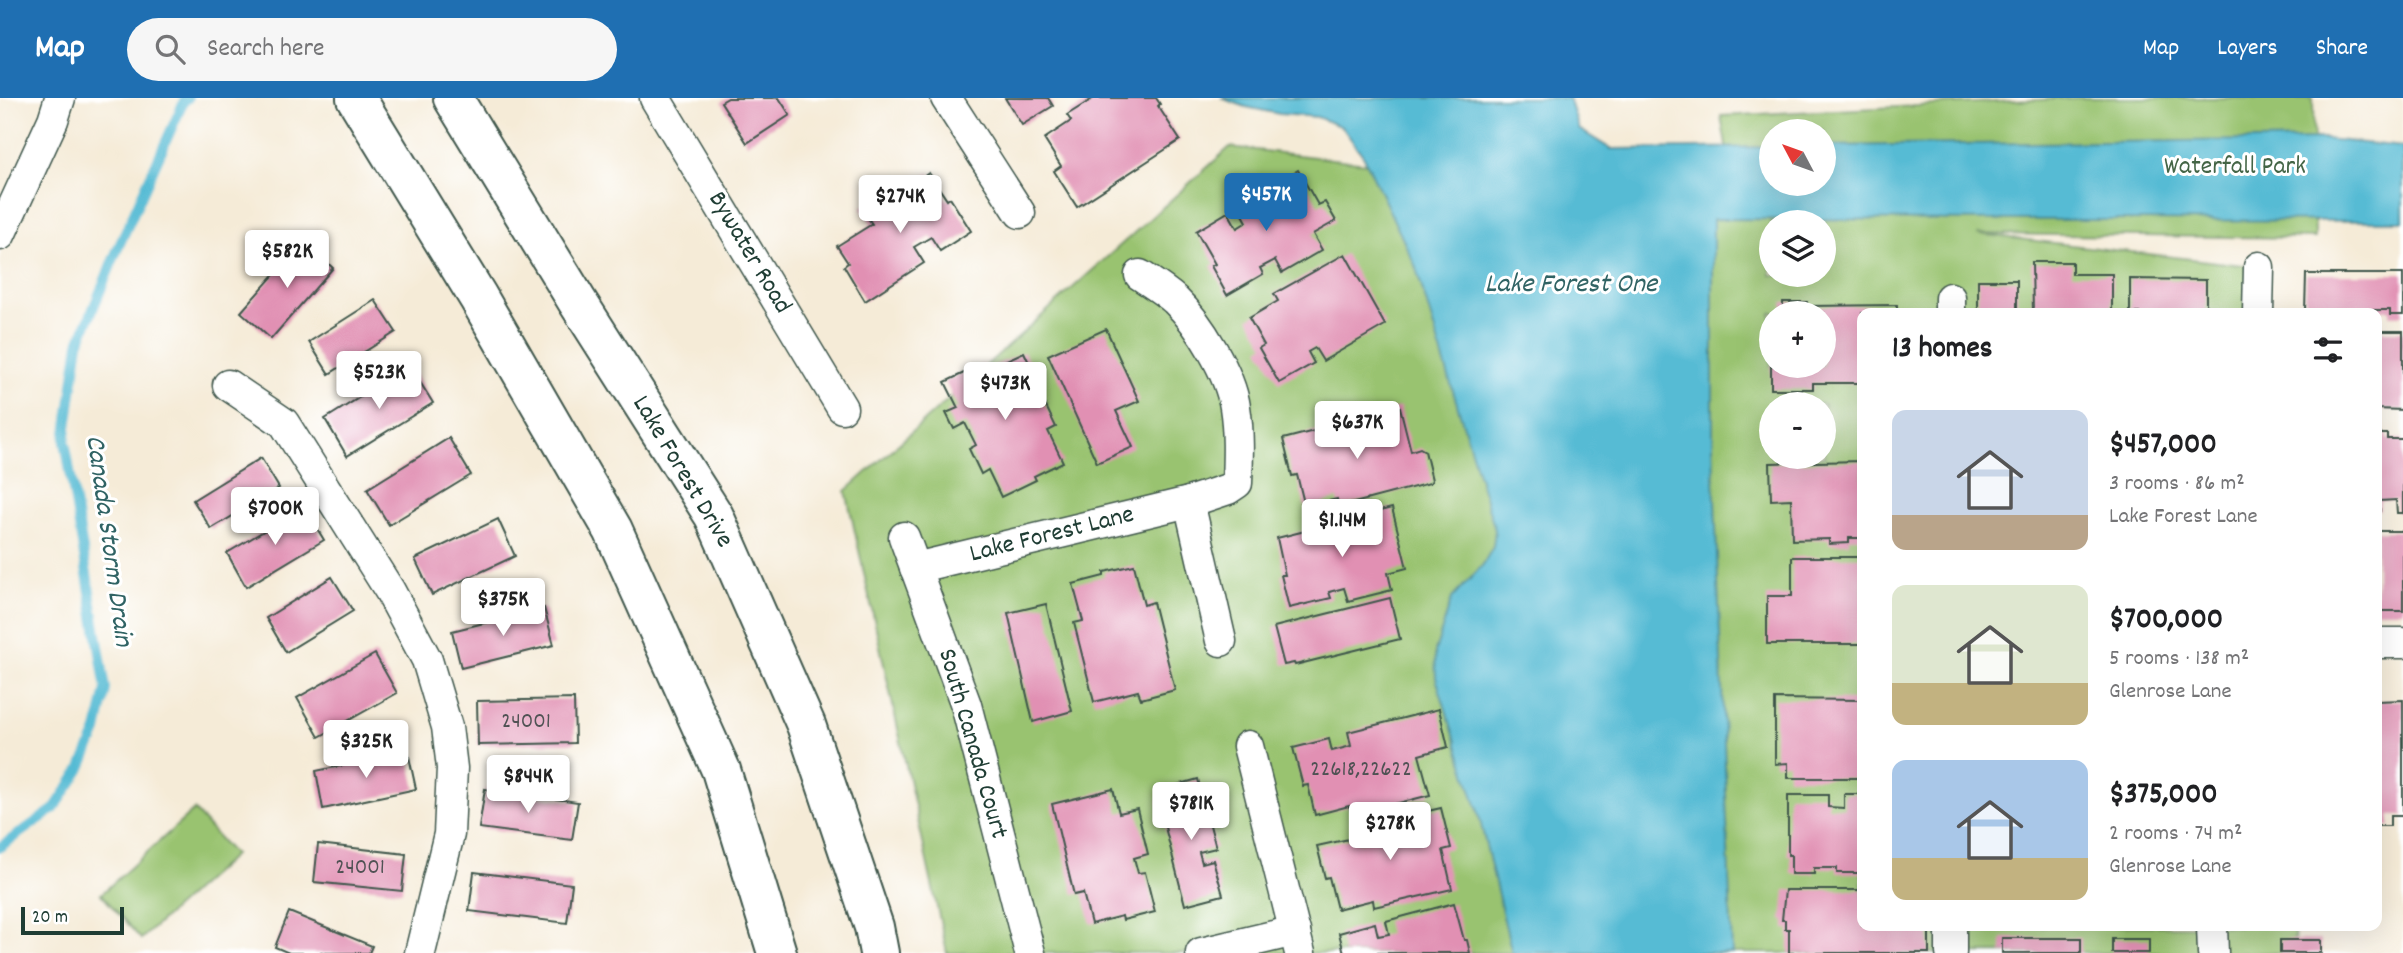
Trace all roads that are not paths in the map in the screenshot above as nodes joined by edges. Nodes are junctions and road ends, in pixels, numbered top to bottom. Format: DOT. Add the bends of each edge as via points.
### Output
graph roads {
  1 [pos="60,98"];
  2 [pos="356,98"];
  3 [pos="453,98"];
  4 [pos="655,98"];
  5 [pos="946,98"];
  6 [pos="1020,213"];
  7 [pos="0,235"];
  8 [pos="2259,267"];
  9 [pos="1140,275"];
  10 [pos="2258,308"];
  11 [pos="228,385"];
  12 [pos="842,408"];
  13 [pos="1189,502"];
  14 [pos="904,537"];
  15 [pos="915,568"];
  16 [pos="1222,641"];
  17 [pos="2382,643"];
  18 [pos="2403,643"];
  19 [pos="1248,746"];
  20 [pos="1951,931"];
  21 [pos="2212,931"];
  22 [pos="1297,942"];
  23 [pos="420,953"];
  24 [pos="777,953"];
  25 [pos="879,953"];
  26 [pos="1030,953"];
  27 [pos="1201,953"];
  28 [pos="1951,953"];
  29 [pos="2213,953"];
  1 -- 7 [label="street"];
  2 -- 24 [label="main road" via="613,530 721,770"];
  3 -- 25 [label="main road, Lake Forest Drive" via="714,516 806,725"];
  4 -- 12 [label="street, Bywater Road"];
  5 -- 6 [label="street"];
  8 -- 10 [label="street"];
  9 -- 13 [label="street, Lake Forest Lane" via="1175,300 1195,324 1228,381 1235,406 1237,483"];
  11 -- 23 [label="street" via="284,423 390,591 427,660 447,727 452,768 449,834"];
  13 -- 15 [label="street, Lake Forest Lane"];
  13 -- 16 [label="street"];
  14 -- 15 [label="street, South Canada Court"];
  15 -- 26 [label="street, South Canada Court" via="967,705"];
  17 -- 18 [label="street"];
  19 -- 22 [label="street"];
  20 -- 28 [label="street"];
  21 -- 29 [label="street"];
  22 -- 27 [label="street"];
}
